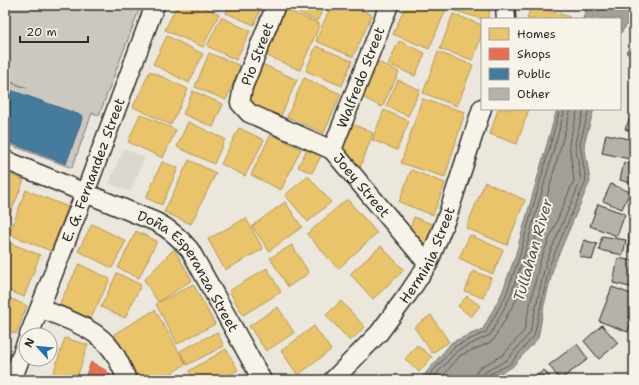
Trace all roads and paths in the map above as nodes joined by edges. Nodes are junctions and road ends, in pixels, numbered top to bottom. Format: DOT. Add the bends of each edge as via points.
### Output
graph roads {
  1 [pos="155,5"];
  2 [pos="276,5"];
  3 [pos="389,5"];
  4 [pos="505,5"];
  5 [pos="506,18"];
  6 [pos="240,103"];
  7 [pos="481,110"];
  8 [pos="332,150"];
  9 [pos="5,160"];
  10 [pos="85,193"];
  11 [pos="428,264"];
  12 [pos="40,308"];
  13 [pos="32,327"];
  14 [pos="18,365"];
  15 [pos="12,380"];
  16 [pos="128,380"];
  17 [pos="262,380"];
  18 [pos="333,380"];
  1 -- 10 [label="street, E. G. Fernandez Street"];
  2 -- 6 [label="street, Pio Street" via="243,87"];
  3 -- 8 [label="street, Walfredo Street"];
  4 -- 5 [label="street"];
  6 -- 8 [label="street, Joey Street" via="249,113"];
  7 -- 11 [label="street, Herminia Street" via="448,214"];
  8 -- 11 [label="street, Joey Street"];
  9 -- 10 [label="street, Doña Esperanza Street"];
  10 -- 12 [label="street, E. G. Fernandez Street"];
  10 -- 17 [label="street, Doña Esperanza Street" via="156,222 180,238 190,250"];
  11 -- 18 [label="street, Herminia Street" via="378,333"];
  12 -- 13 [label="street, E. G. Fernandez Street"];
  12 -- 16 [label="street" via="92,331 104,340 113,351"];
  14 -- 15 [label="street"];
}
